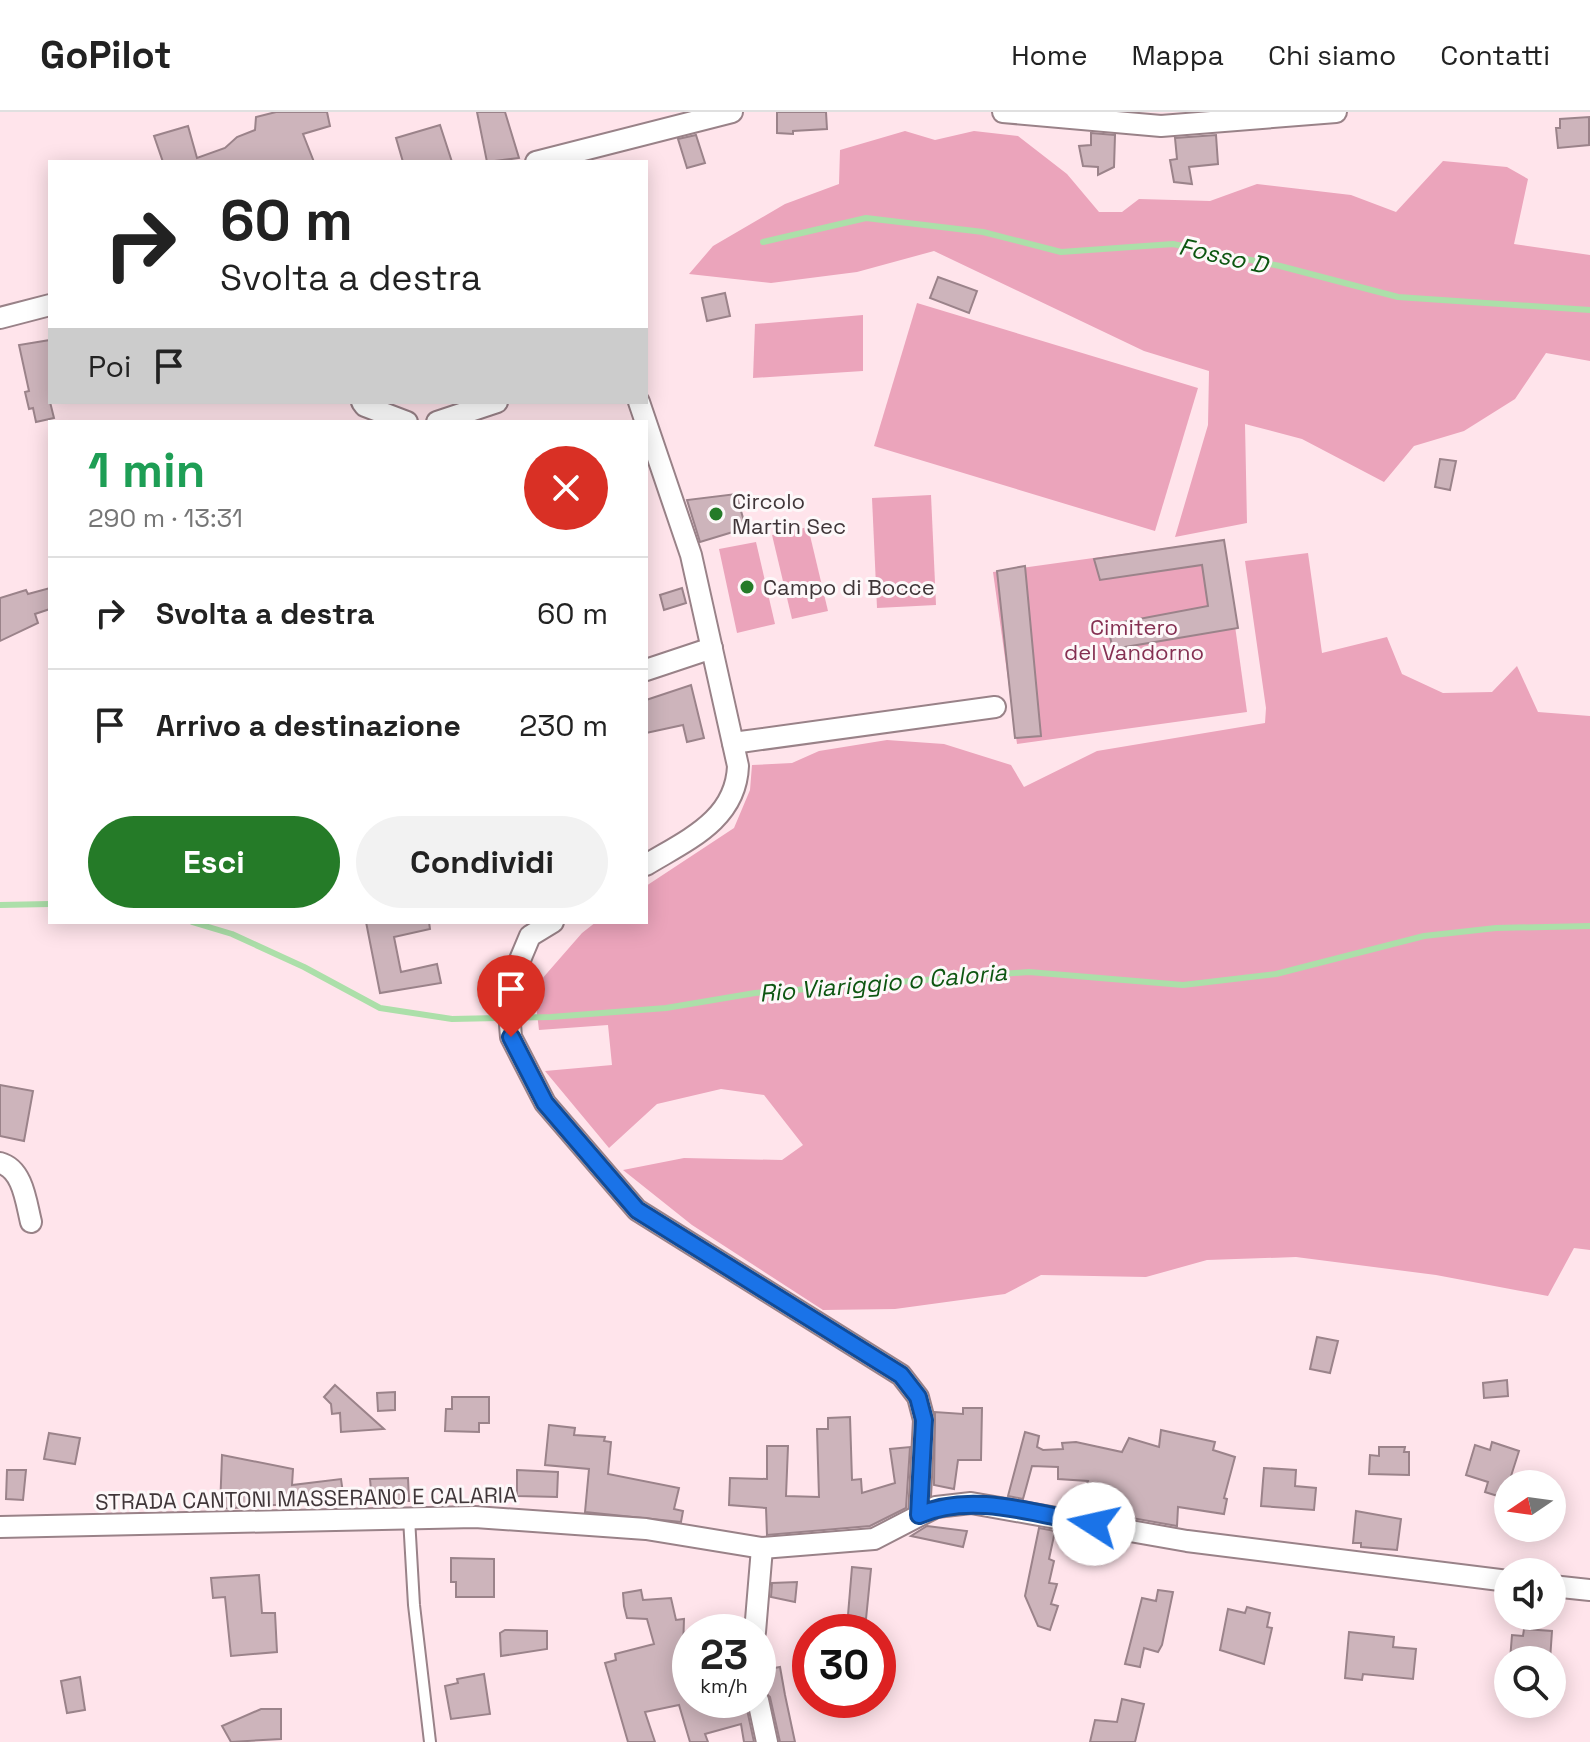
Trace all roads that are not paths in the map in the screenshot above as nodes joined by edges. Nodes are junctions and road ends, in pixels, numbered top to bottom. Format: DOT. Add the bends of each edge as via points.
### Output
graph roads {
  1 [pos="732,112"];
  2 [pos="1003,112"];
  3 [pos="1336,112"];
  4 [pos="1160,119"];
  5 [pos="569,158"];
  6 [pos="48,306"];
  7 [pos="0,318"];
  8 [pos="364,404"];
  9 [pos="491,404"];
  10 [pos="402,420"];
  11 [pos="443,420"];
  12 [pos="648,428"];
  13 [pos="712,648"];
  14 [pos="648,669"];
  15 [pos="995,707"];
  16 [pos="733,743"];
  17 [pos="648,864"];
  18 [pos="550,924"];
  19 [pos="0,1163"];
  20 [pos="31,1222"];
  21 [pos="919,1515"];
  22 [pos="409,1518"];
  23 [pos="0,1527"];
  24 [pos="762,1548"];
  25 [pos="1494,1579"];
  26 [pos="1566,1587"];
  27 [pos="1590,1590"];
  28 [pos="756,1614"];
  29 [pos="762,1718"];
  30 [pos="430,1742"];
  31 [pos="767,1742"];
  1 -- 5 [label="street"];
  2 -- 4 [label="street"];
  3 -- 4 [label="street"];
  6 -- 7 [label="street"];
  8 -- 10 [label="street"];
  9 -- 11 [label="street"];
  12 -- 13 [label="street" via="691,555"];
  13 -- 14 [label="street"];
  13 -- 16 [label="street"];
  15 -- 16 [label="street"];
  16 -- 17 [label="street" via="737,786 728,806 706,828"];
  18 -- 21 [label="street" via="530,936 508,999 511,1037 545,1103 637,1210 901,1375 918,1397 924,1420"];
  19 -- 20 [label="street" via="22,1184"];
  21 -- 24 [label="street, STRADA CANTONI MASSERANO E CALARIA" via="874,1539"];
  21 -- 25 [label="street, STRADA CANTONI MASSERANO E CALARIA" via="971,1503 1187,1541"];
  22 -- 23 [label="street, STRADA CANTONI MASSERANO E CALARIA"];
  22 -- 24 [label="street, STRADA CANTONI MASSERANO E CALARIA" via="475,1517 646,1529"];
  22 -- 30 [label="lane"];
  24 -- 28 [label="street"];
  26 -- 27 [label="street"];
  29 -- 31 [label="street"];
}
